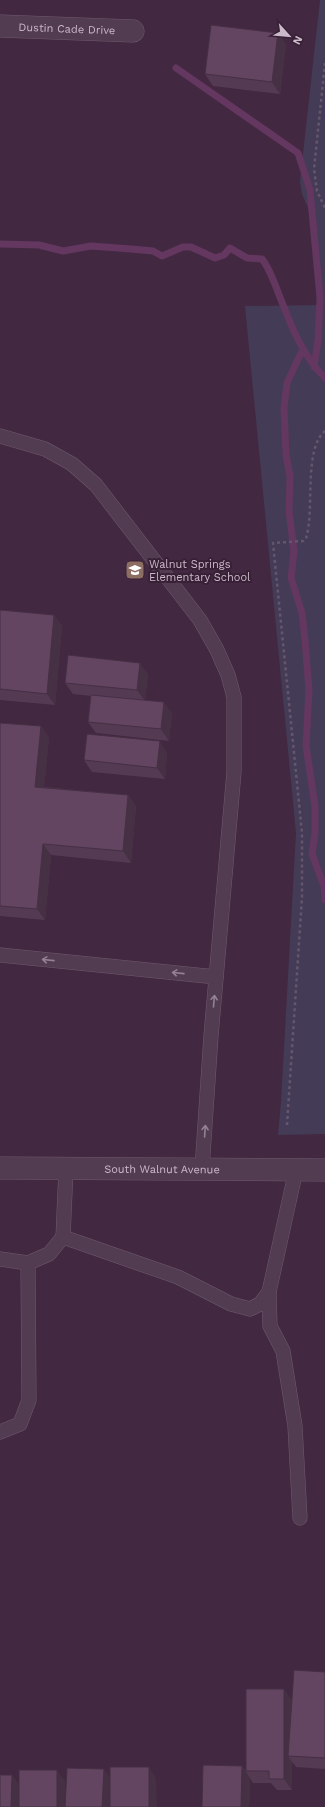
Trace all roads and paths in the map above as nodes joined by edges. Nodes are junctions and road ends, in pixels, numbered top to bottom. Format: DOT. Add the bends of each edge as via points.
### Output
graph roads {
  1 [pos="0,26"];
  2 [pos="133,31"];
  3 [pos="325,63"];
  4 [pos="325,208"];
  5 [pos="325,431"];
  6 [pos="0,436"];
  7 [pos="0,955"];
  8 [pos="216,977"];
  9 [pos="287,1125"];
  10 [pos="0,1168"];
  11 [pos="66,1169"];
  12 [pos="202,1169"];
  13 [pos="296,1170"];
  14 [pos="325,1170"];
  15 [pos="63,1237"];
  16 [pos="0,1259"];
  17 [pos="28,1263"];
  18 [pos="269,1292"];
  19 [pos="0,1432"];
  20 [pos="300,1518"];
  1 -- 2 [label="street, Dustin Cade Drive"];
  3 -- 4 [label="path" via="314,169 317,191"];
  5 -- 9 [label="path" via="313,453 306,538 303,541 273,543 302,839 302,897"];
  6 -- 8 [label="lane" via="45,449 72,464 96,485 200,620 228,675 234,697 234,772"];
  8 -- 7 [label="lane, one-way"];
  12 -- 8 [label="lane, one-way"];
  10 -- 11 [label="street, South Walnut Avenue"];
  11 -- 12 [label="street, South Walnut Avenue"];
  11 -- 15 [label="lane"];
  12 -- 13 [label="street, South Walnut Avenue"];
  13 -- 14 [label="street, South Walnut Avenue"];
  13 -- 18 [label="lane"];
  15 -- 17 [label="lane" via="49,1254"];
  15 -- 18 [label="lane" via="178,1277 231,1304 250,1308 260,1304"];
  16 -- 17 [label="lane"];
  17 -- 19 [label="lane" via="29,1400 20,1424"];
  18 -- 20 [label="lane" via="270,1326 284,1351 295,1426"];
}
